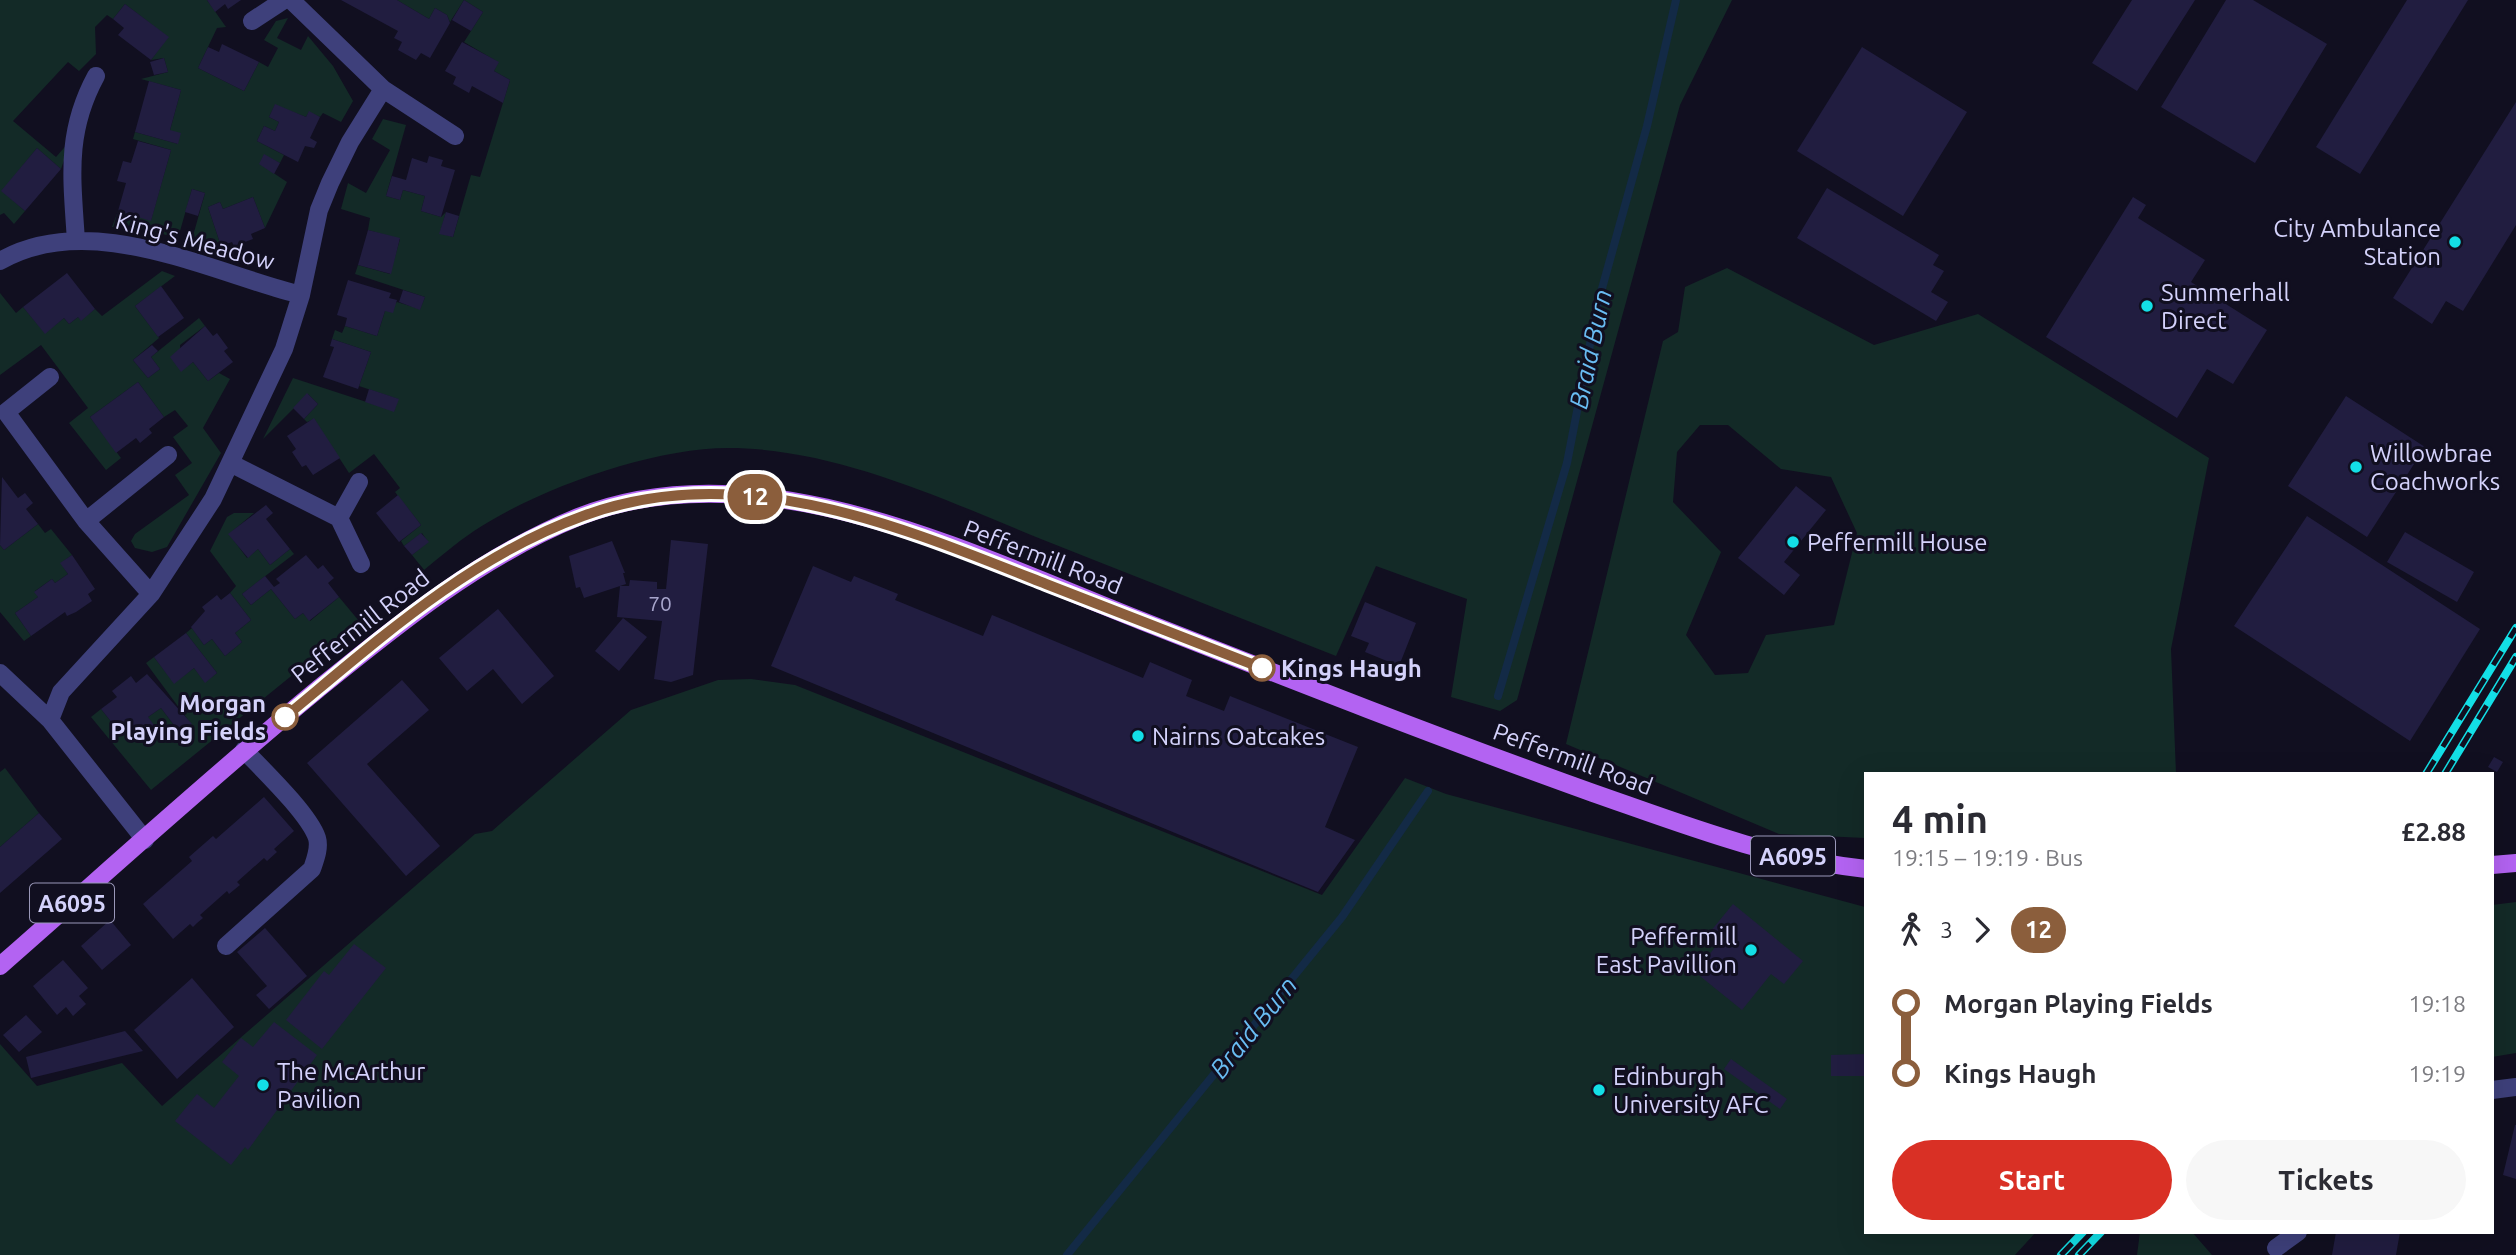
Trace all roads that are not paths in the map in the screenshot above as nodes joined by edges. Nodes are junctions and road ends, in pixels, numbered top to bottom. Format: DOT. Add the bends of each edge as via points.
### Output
graph roads {
  1 [pos="284,0"];
  2 [pos="291,0"];
  3 [pos="252,21"];
  4 [pos="96,76"];
  5 [pos="383,89"];
  6 [pos="455,136"];
  7 [pos="76,241"];
  8 [pos="0,261"];
  9 [pos="302,295"];
  10 [pos="50,377"];
  11 [pos="168,455"];
  12 [pos="230,463"];
  13 [pos="359,482"];
  14 [pos="339,518"];
  15 [pos="86,521"];
  16 [pos="361,564"];
  17 [pos="151,594"];
  18 [pos="0,673"];
  19 [pos="50,720"];
  20 [pos="244,750"];
  21 [pos="145,840"];
  22 [pos="2516,863"];
  23 [pos="2494,865"];
  24 [pos="1864,869"];
  25 [pos="226,946"];
  26 [pos="0,966"];
  27 [pos="2516,1087"];
  28 [pos="2494,1090"];
  29 [pos="2295,1234"];
  30 [pos="2276,1248"];
  1 -- 3 [label="street"];
  2 -- 5 [label="street"];
  4 -- 7 [label="street" via="78,114 71,148"];
  5 -- 6 [label="street"];
  5 -- 9 [label="street, King's Meadow" via="350,142 319,210"];
  7 -- 8 [label="street, King's Meadow" via="41,246"];
  7 -- 9 [label="street, King's Meadow" via="131,245"];
  9 -- 12 [label="street, King's Meadow" via="284,349"];
  10 -- 15 [label="street" via="6,412"];
  11 -- 15 [label="street"];
  12 -- 14 [label="street"];
  12 -- 17 [label="street, King's Meadow" via="190,539"];
  13 -- 14 [label="street"];
  14 -- 16 [label="street"];
  15 -- 17 [label="street"];
  17 -- 19 [label="street, King's Meadow" via="61,692"];
  18 -- 19 [label="street"];
  19 -- 21 [label="street"];
  20 -- 21 [label="main road, Peffermill Road / A6095"];
  20 -- 24 [label="main road, Peffermill Road / A6095" via="422,606 479,568 550,530 619,504 668,495 777,498 858,514 1721,838 1826,865"];
  20 -- 25 [label="street" via="309,824 318,839 317,856 312,869"];
  21 -- 26 [label="main road, Peffermill Road / A6095"];
  22 -- 23 [label="main road"];
  27 -- 28 [label="street"];
  29 -- 30 [label="street"];
}
